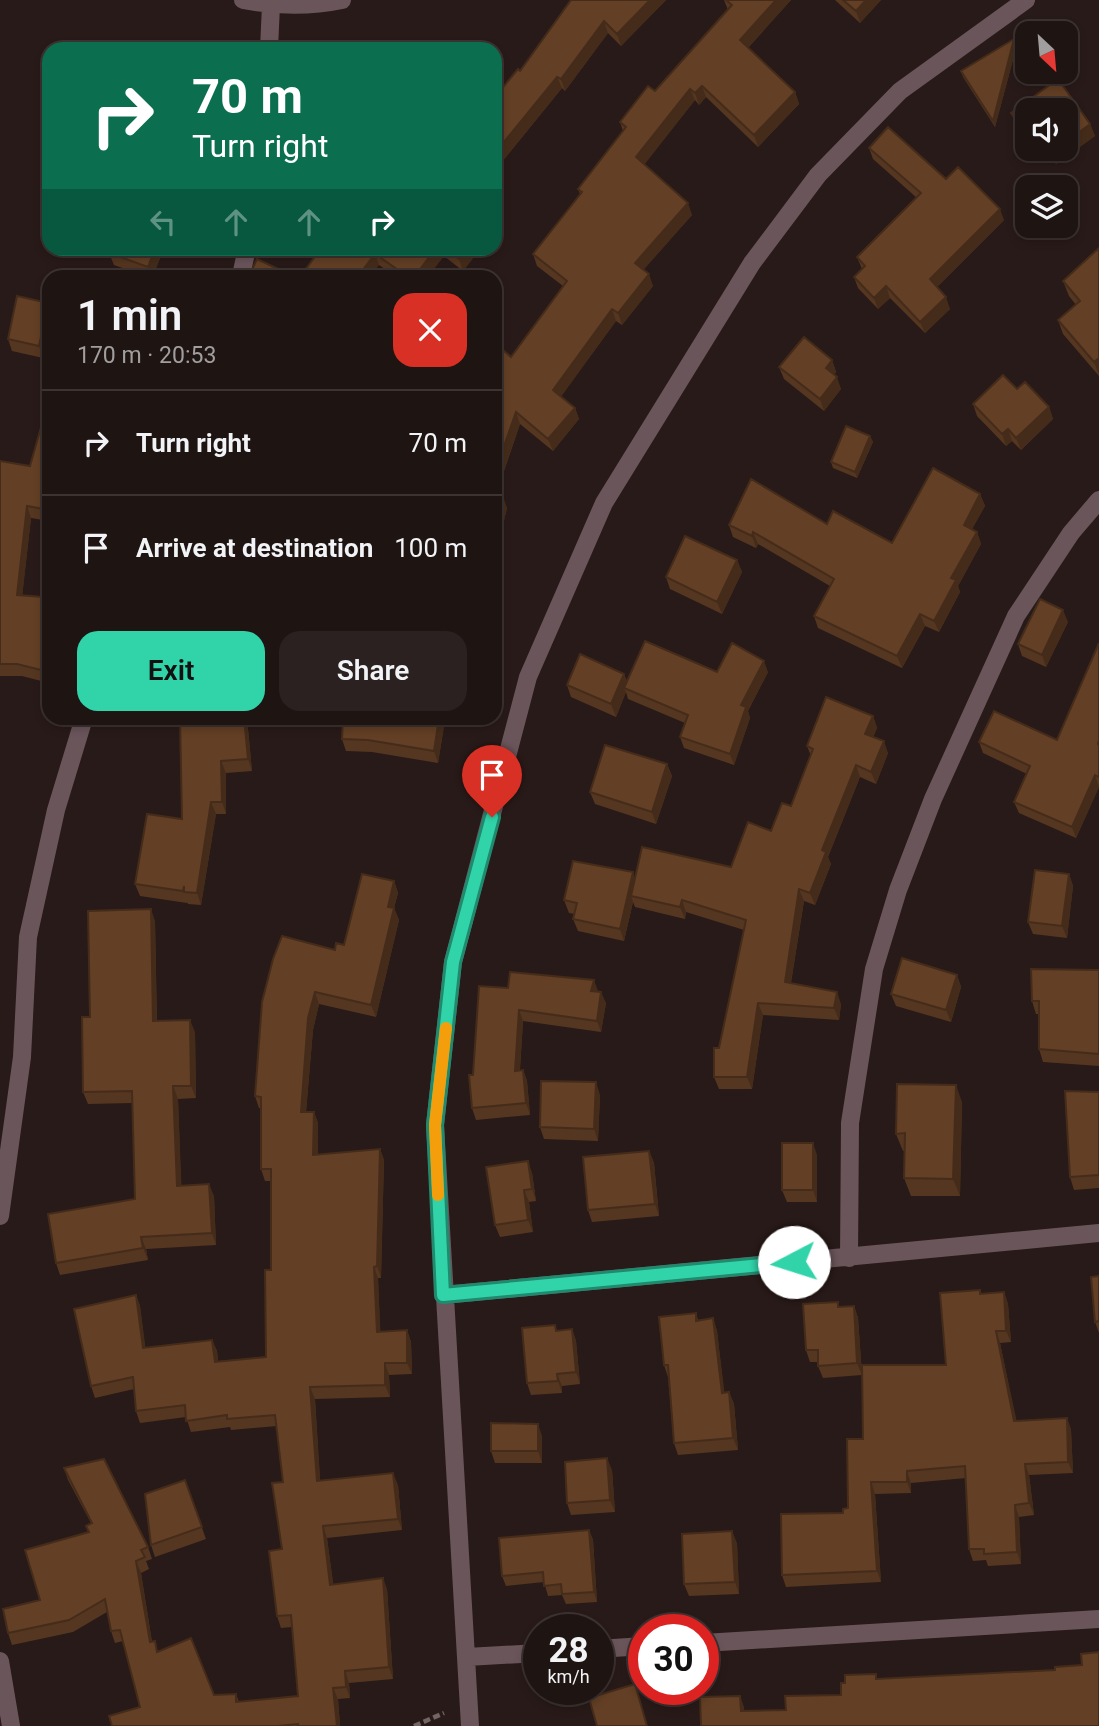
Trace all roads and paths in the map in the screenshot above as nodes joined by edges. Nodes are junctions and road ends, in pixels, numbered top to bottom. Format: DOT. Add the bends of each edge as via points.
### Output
graph roads {
  1 [pos="243,0"];
  2 [pos="342,0"];
  3 [pos="1026,0"];
  4 [pos="271,5"];
  5 [pos="270,42"];
  6 [pos="1099,500"];
  7 [pos="82,725"];
  8 [pos="0,1216"];
  9 [pos="1099,1233"];
  10 [pos="849,1258"];
  11 [pos="443,1295"];
  12 [pos="1099,1619"];
  13 [pos="719,1642"];
  14 [pos="523,1654"];
  15 [pos="467,1657"];
  16 [pos="0,1661"];
  17 [pos="468,1705"];
  18 [pos="11,1726"];
  19 [pos="414,1726"];
  20 [pos="470,1726"];
  1 -- 4 [label="street"];
  2 -- 4 [label="street"];
  3 -- 11 [label="street" via="900,91 818,175 752,263 604,503 528,677 453,962 435,1125"];
  4 -- 5 [label="street"];
  6 -- 10 [label="street" via="1071,533 1016,616 933,799 898,890 874,969 854,1087"];
  7 -- 8 [label="street" via="56,810 28,937 22,1057"];
  9 -- 10 [label="street"];
  10 -- 11 [label="street"];
  11 -- 15 [label="street"];
  12 -- 13 [label="street"];
  14 -- 15 [label="street"];
  15 -- 17 [label="street"];
  16 -- 18 [label="street"];
  17 -- 19 [label="path"];
  17 -- 20 [label="street"];
}
